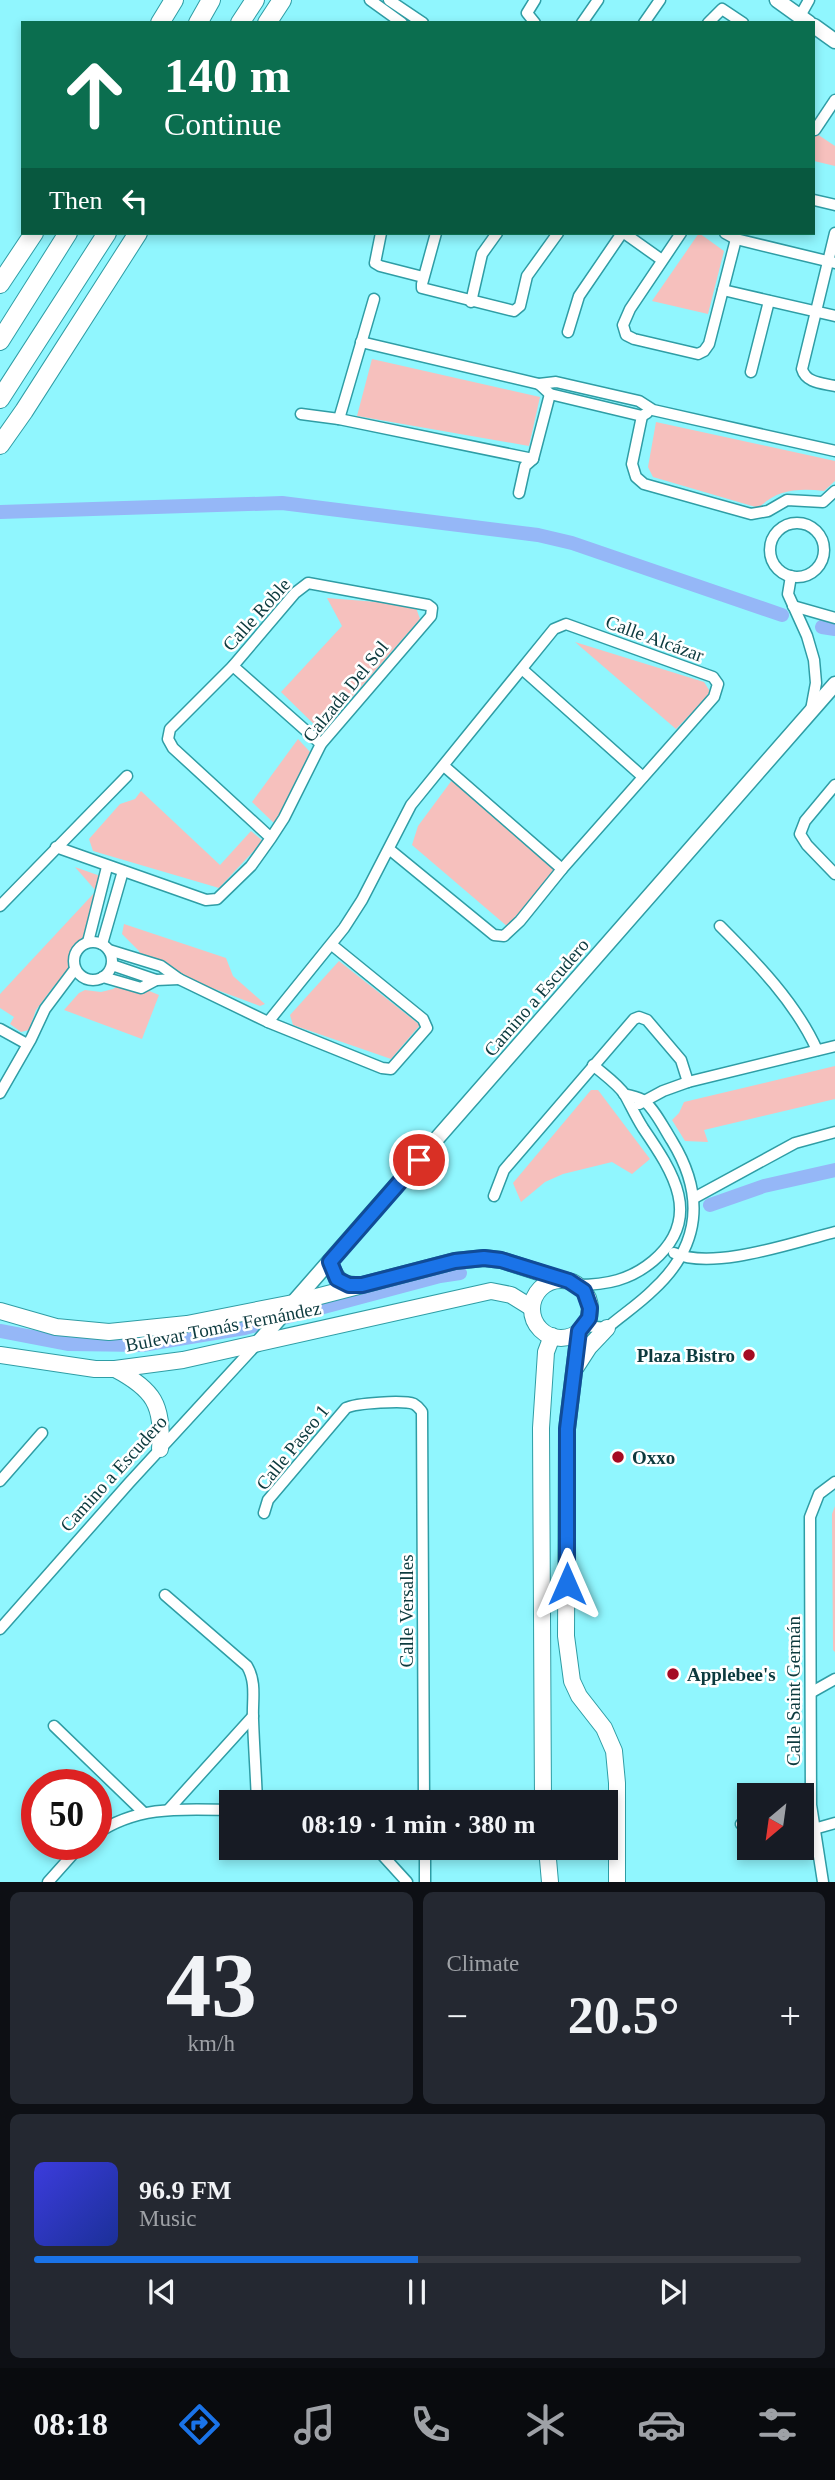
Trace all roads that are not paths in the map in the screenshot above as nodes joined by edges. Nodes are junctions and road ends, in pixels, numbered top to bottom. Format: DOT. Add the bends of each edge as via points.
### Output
graph roads {
  1 [pos="174,0"];
  2 [pos="211,0"];
  3 [pos="255,0"];
  4 [pos="282,0"];
  5 [pos="370,0"];
  6 [pos="389,0"];
  7 [pos="534,0"];
  8 [pos="598,0"];
  9 [pos="660,0"];
  10 [pos="777,0"];
  11 [pos="808,0"];
  12 [pos="805,19"];
  13 [pos="161,21"];
  14 [pos="199,21"];
  15 [pos="241,21"];
  16 [pos="268,21"];
  17 [pos="399,21"];
  18 [pos="420,21"];
  19 [pos="533,21"];
  20 [pos="583,21"];
  21 [pos="646,21"];
  22 [pos="710,21"];
  23 [pos="740,21"];
  24 [pos="815,27"];
  25 [pos="835,41"];
  26 [pos="835,100"];
  27 [pos="815,130"];
  28 [pos="815,200"];
  29 [pos="835,205"];
  30 [pos="835,233"];
  31 [pos="33,235"];
  32 [pos="67,235"];
  33 [pos="106,235"];
  34 [pos="137,235"];
  35 [pos="382,235"];
  36 [pos="435,235"];
  37 [pos="496,235"];
  38 [pos="557,235"];
  39 [pos="622,235"];
  40 [pos="626,235"];
  41 [pos="680,235"];
  42 [pos="729,235"];
  43 [pos="736,239"];
  44 [pos="662,260"];
  45 [pos="832,262"];
  46 [pos="423,277"];
  47 [pos="0,284"];
  48 [pos="723,290"];
  49 [pos="374,299"];
  50 [pos="769,301"];
  51 [pos="471,302"];
  52 [pos="816,312"];
  53 [pos="835,316"];
  54 [pos="568,332"];
  55 [pos="0,341"];
  56 [pos="361,342"];
  57 [pos="751,372"];
  58 [pos="539,384"];
  59 [pos="835,386"];
  60 [pos="550,394"];
  61 [pos="0,398"];
  62 [pos="653,410"];
  63 [pos="301,414"];
  64 [pos="642,416"];
  65 [pos="338,419"];
  66 [pos="0,445"];
  67 [pos="835,451"];
  68 [pos="533,459"];
  69 [pos="835,491"];
  70 [pos="519,493"];
  71 [pos="806,502"];
  72 [pos="772,509"];
  73 [pos="801,523"];
  74 [pos="783,526"];
  75 [pos="792,576"];
  76 [pos="793,606"];
  77 [pos="432,608"];
  78 [pos="835,618"];
  79 [pos="233,666"];
  80 [pos="522,669"];
  81 [pos="835,684"];
  82 [pos="811,710"];
  83 [pos="321,744"];
  84 [pos="444,766"];
  85 [pos="127,776"];
  86 [pos="643,777"];
  87 [pos="835,785"];
  88 [pos="271,838"];
  89 [pos="56,847"];
  90 [pos="389,849"];
  91 [pos="107,867"];
  92 [pos="562,869"];
  93 [pos="123,871"];
  94 [pos="835,874"];
  95 [pos="0,906"];
  96 [pos="720,926"];
  97 [pos="88,942"];
  98 [pos="332,945"];
  99 [pos="105,947"];
  100 [pos="112,965"];
  101 [pos="75,969"];
  102 [pos="103,978"];
  103 [pos="179,979"];
  104 [pos="156,980"];
  105 [pos="268,1022"];
  106 [pos="0,1029"];
  107 [pos="27,1044"];
  108 [pos="835,1046"];
  109 [pos="817,1050"];
  110 [pos="593,1065"];
  111 [pos="688,1082"];
  112 [pos="0,1093"];
  113 [pos="624,1094"];
  114 [pos="644,1101"];
  115 [pos="631,1109"];
  116 [pos="835,1132"];
  117 [pos="685,1163"];
  118 [pos="670,1167"];
  119 [pos="494,1196"];
  120 [pos="694,1198"];
  121 [pos="835,1232"];
  122 [pos="666,1249"];
  123 [pos="680,1256"];
  124 [pos="330,1262"];
  125 [pos="560,1279"];
  126 [pos="362,1285"];
  127 [pos="577,1285"];
  128 [pos="288,1308"];
  129 [pos="532,1308"];
  130 [pos="0,1311"];
  131 [pos="607,1328"];
  132 [pos="582,1329"];
  133 [pos="552,1336"];
  134 [pos="261,1339"];
  135 [pos="0,1355"];
  136 [pos="114,1369"];
  137 [pos="572,1376"];
  138 [pos="424,1420"];
  139 [pos="42,1433"];
  140 [pos="160,1449"];
  141 [pos="0,1480"];
  142 [pos="835,1482"];
  143 [pos="264,1513"];
  144 [pos="165,1595"];
  145 [pos="0,1629"];
  146 [pos="835,1679"];
  147 [pos="812,1692"];
  148 [pos="253,1716"];
  149 [pos="54,1726"];
  150 [pos="807,1783"];
  151 [pos="256,1790"];
  152 [pos="424,1790"];
  153 [pos="543,1790"];
  154 [pos="169,1809"];
  155 [pos="219,1810"];
  156 [pos="143,1812"];
  157 [pos="835,1823"];
  158 [pos="112,1824"];
  159 [pos="814,1829"];
  160 [pos="67,1860"];
  161 [pos="387,1860"];
  162 [pos="425,1860"];
  163 [pos="548,1860"];
  164 [pos="48,1881"];
  165 [pos="407,1881"];
  166 [pos="425,1881"];
  167 [pos="551,1881"];
  168 [pos="617,1881"];
  169 [pos="823,1881"];
  1 -- 13 [label="main road"];
  2 -- 14 [label="main road"];
  3 -- 15 [label="main road"];
  4 -- 16 [label="main road"];
  5 -- 17 [label="street"];
  6 -- 18 [label="street"];
  7 -- 19 [label="street" via="527,13"];
  8 -- 20 [label="street"];
  9 -- 21 [label="street"];
  10 -- 12 [label="street"];
  11 -- 12 [label="street"];
  22 -- 23 [label="street" via="722,9"];
  24 -- 25 [label="street"];
  26 -- 27 [label="street"];
  28 -- 29 [label="street"];
  30 -- 45 [label="street"];
  31 -- 47 [label="main road"];
  32 -- 55 [label="main road"];
  33 -- 61 [label="main road"];
  34 -- 66 [label="main road"];
  35 -- 46 [label="street" via="375,263"];
  36 -- 46 [label="street"];
  37 -- 51 [label="street" via="482,254"];
  38 -- 51 [label="street" via="527,276 518,310"];
  39 -- 54 [label="street" via="579,296"];
  40 -- 44 [label="street"];
  41 -- 44 [label="street"];
  42 -- 43 [label="street"];
  43 -- 45 [label="street"];
  43 -- 48 [label="street"];
  44 -- 48 [label="street" via="623,325 629,337 701,353 709,344"];
  45 -- 52 [label="street"];
  46 -- 51 [label="street" via="422,288 427,291"];
  48 -- 50 [label="street"];
  49 -- 56 [label="street"];
  50 -- 52 [label="street"];
  50 -- 57 [label="street"];
  52 -- 53 [label="street"];
  52 -- 59 [label="street" via="802,369 809,380"];
  56 -- 58 [label="street"];
  56 -- 65 [label="street"];
  58 -- 60 [label="street"];
  58 -- 62 [label="street" via="556,382 639,401"];
  60 -- 64 [label="street"];
  60 -- 68 [label="street"];
  62 -- 64 [label="street"];
  62 -- 67 [label="street"];
  63 -- 65 [label="street"];
  64 -- 72 [label="street" via="632,464 644,484 744,513"];
  65 -- 68 [label="street"];
  68 -- 70 [label="street" via="525,466"];
  69 -- 71 [label="street" via="823,502"];
  71 -- 72 [label="street" via="787,500"];
  71 -- 73 [label="street"];
  72 -- 74 [label="street"];
  73 -- 74 [label="street"];
  73 -- 75 [label="street" via="817,533 823,550 810,573"];
  74 -- 75 [label="street" via="771,540 770,549 776,567"];
  75 -- 76 [label="street" via="788,594"];
  76 -- 78 [label="street"];
  76 -- 82 [label="street" via="814,660"];
  77 -- 79 [label="street, Calle Roble" via="309,583 295,593"];
  77 -- 83 [label="street, Calzada Del Sol" via="430,616"];
  79 -- 83 [label="street"];
  79 -- 88 [label="street, Calle Roble" via="170,729 168,740"];
  80 -- 84 [label="street, Calle Alcázar"];
  80 -- 86 [label="street"];
  80 -- 86 [label="street, Calle Alcázar" via="549,633 566,624 713,677 718,684 714,697"];
  81 -- 82 [label="street, Camino a Escudero"];
  82 -- 124 [label="street, Camino a Escudero"];
  83 -- 88 [label="street, Calzada Del Sol"];
  84 -- 90 [label="street, Calle Alcázar" via="411,805"];
  84 -- 92 [label="street"];
  85 -- 89 [label="street"];
  86 -- 92 [label="street, Calle Alcázar"];
  87 -- 94 [label="street" via="800,834"];
  88 -- 93 [label="street, Calzada Del Sol" via="251,866 214,901"];
  89 -- 91 [label="street, Calzada Del Sol"];
  89 -- 95 [label="street"];
  90 -- 92 [label="street, Calle Alcázar" via="499,936 520,921"];
  90 -- 98 [label="street, Calle Alcázar"];
  91 -- 93 [label="street, Calzada Del Sol"];
  91 -- 97 [label="street"];
  93 -- 99 [label="street"];
  96 -- 109 [label="street" via="781,993"];
  97 -- 99 [label="street"];
  97 -- 101 [label="street" via="74,956"];
  98 -- 105 [label="street, Calle Alcázar"];
  98 -- 105 [label="street" via="423,1019 427,1028 419,1039 386,1069"];
  99 -- 100 [label="street"];
  99 -- 103 [label="street" via="162,966"];
  100 -- 102 [label="street"];
  100 -- 104 [label="street"];
  101 -- 102 [label="street" via="91,980"];
  101 -- 107 [label="street" via="49,1003"];
  102 -- 104 [label="street" via="141,988"];
  103 -- 104 [label="street"];
  103 -- 105 [label="street"];
  106 -- 107 [label="street"];
  107 -- 112 [label="street"];
  108 -- 109 [label="street"];
  109 -- 111 [label="street"];
  110 -- 111 [label="street" via="630,1021 639,1017 647,1020 681,1060"];
  110 -- 113 [label="street"];
  110 -- 119 [label="street" via="504,1170"];
  111 -- 114 [label="street"];
  113 -- 114 [label="street"];
  113 -- 115 [label="street"];
  114 -- 115 [label="street"];
  114 -- 117 [label="street"];
  115 -- 118 [label="street"];
  116 -- 120 [label="street" via="795,1143"];
  117 -- 118 [label="street"];
  117 -- 120 [label="street"];
  118 -- 122 [label="street" via="681,1216"];
  120 -- 123 [label="street" via="690,1233"];
  121 -- 123 [label="street" via="722,1259"];
  122 -- 123 [label="street"];
  122 -- 127 [label="street" via="635,1274 616,1282"];
  123 -- 131 [label="street" via="654,1290"];
  124 -- 126 [label="main road" via="337,1279"];
  124 -- 128 [label="street, Camino a Escudero"];
  125 -- 126 [label="main road, Bulevar Tomás Fernández" via="484,1258"];
  125 -- 127 [label="main road"];
  125 -- 129 [label="main road" via="544,1285"];
  126 -- 128 [label="main road, Bulevar Tomás Fernández"];
  127 -- 132 [label="main road" via="588,1299 589,1318"];
  128 -- 130 [label="main road, Bulevar Tomás Fernández" via="109,1332 56,1327"];
  128 -- 134 [label="street, Camino a Escudero"];
  129 -- 133 [label="main road" via="537,1325"];
  129 -- 134 [label="main road, Bulevar Tomás Fernández" via="511,1295 491,1291"];
  131 -- 132 [label="street"];
  131 -- 137 [label="main road"];
  132 -- 133 [label="main road" via="561,1338"];
  132 -- 137 [label="main road"];
  133 -- 153 [label="main road" via="545,1363 541,1428"];
  134 -- 136 [label="main road, Bulevar Tomás Fernández" via="183,1360"];
  134 -- 140 [label="street, Camino a Escudero"];
  135 -- 136 [label="main road, Bulevar Tomás Fernández"];
  136 -- 140 [label="main road" via="138,1381 155,1401 162,1425"];
  137 -- 168 [label="main road" via="567,1429 568,1658 576,1689 614,1751"];
  138 -- 143 [label="street, Calle Paseo 1" via="419,1407 410,1403 350,1406 268,1500"];
  138 -- 152 [label="street, Calle Versalles"];
  139 -- 141 [label="street"];
  140 -- 145 [label="street, Camino a Escudero"];
  142 -- 147 [label="street, Calle Saint Germán" via="815,1500 810,1517"];
  144 -- 148 [label="street" via="247,1667 254,1682"];
  146 -- 147 [label="street"];
  147 -- 150 [label="street, Calle Saint Germán"];
  148 -- 151 [label="street"];
  148 -- 154 [label="street"];
  149 -- 156 [label="street"];
  154 -- 155 [label="street"];
  154 -- 156 [label="street"];
  156 -- 158 [label="street"];
  157 -- 159 [label="street"];
  159 -- 169 [label="street, Calle Saint Germán"];
  160 -- 164 [label="street"];
  161 -- 165 [label="street"];
  162 -- 166 [label="street"];
  163 -- 167 [label="main road"];
}
